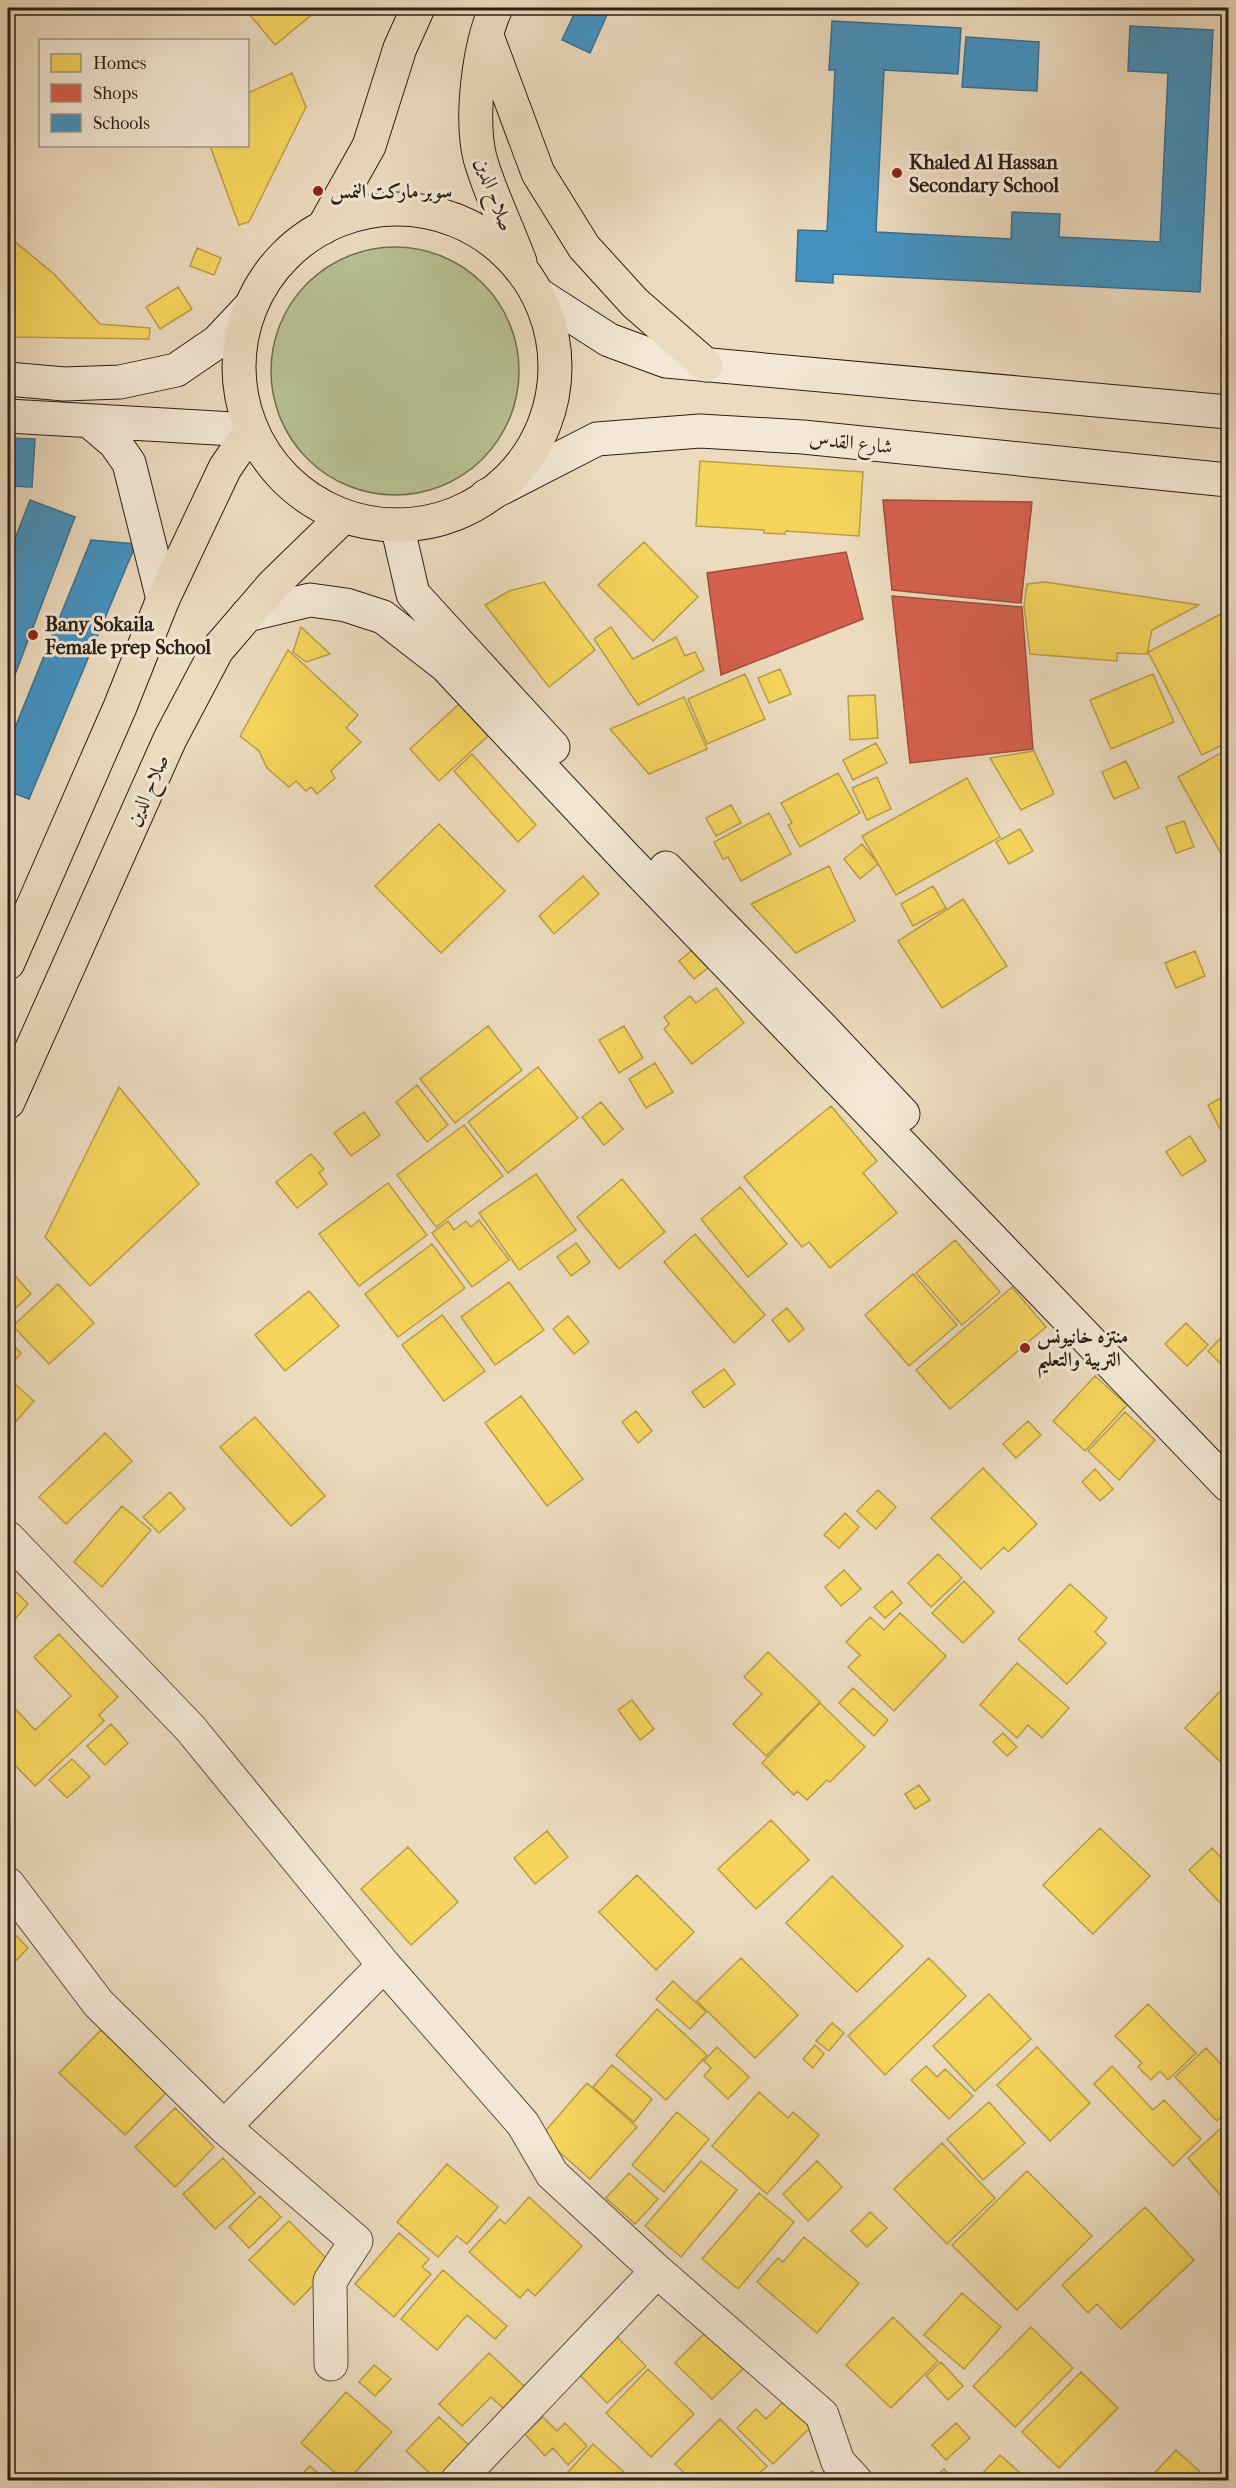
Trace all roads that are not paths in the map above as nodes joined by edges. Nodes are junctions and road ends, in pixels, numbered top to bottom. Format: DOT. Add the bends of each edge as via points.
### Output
graph roads {
  1 [pos="418,8"];
  2 [pos="492,22"];
  3 [pos="323,228"];
  4 [pos="532,284"];
  5 [pos="249,308"];
  6 [pos="706,365"];
  7 [pos="8,379"];
  8 [pos="1228,412"];
  9 [pos="8,416"];
  10 [pos="89,421"];
  11 [pos="251,430"];
  12 [pos="1228,480"];
  13 [pos="486,496"];
  14 [pos="344,516"];
  15 [pos="397,525"];
  16 [pos="163,599"];
  17 [pos="247,615"];
  18 [pos="8,963"];
  19 [pos="8,1102"];
  20 [pos="1228,1456"];
  21 [pos="1228,1485"];
  22 [pos="8,1538"];
  23 [pos="8,1884"];
  24 [pos="384,1965"];
  25 [pos="224,2127"];
  26 [pos="657,2271"];
  27 [pos="332,2364"];
  28 [pos="458,2481"];
  29 [pos="855,2481"];
  1 -- 3 [label="highway" via="400,48 369,146"];
  2 -- 4 [label="highway, صلاح الدين" via="478,86 480,157"];
  2 -- 6 [label="highway" via="538,173 584,247 635,303"];
  3 -- 4 [label="highway, صلاح الدين" via="339,219 382,209 426,210 461,221 493,240"];
  3 -- 5 [label="highway, صلاح الدين" via="300,241 269,272"];
  4 -- 6 [label="main road" via="609,340 666,361"];
  4 -- 13 [label="highway, صلاح الدين" via="552,330 557,366 551,410 532,451 504,485"];
  5 -- 7 [label="main road" via="217,342 176,370 120,382 64,384"];
  5 -- 11 [label="highway, صلاح الدين" via="238,355 241,399"];
  6 -- 8 [label="main road"];
  9 -- 10 [label="main road"];
  10 -- 11 [label="main road"];
  10 -- 16 [label="main road" via="115,443 129,463"];
  11 -- 14 [label="highway, صلاح الدين" via="267,458 289,482 314,502"];
  11 -- 16 [label="highway" via="225,468"];
  12 -- 13 [label="main road, شارع القدس" via="700,430 597,439"];
  13 -- 15 [label="highway, صلاح الدين" via="466,510 423,523"];
  14 -- 15 [label="highway, صلاح الدين"];
  14 -- 17 [label="highway, صلاح الدين"];
  15 -- 20 [label="main road" via="413,594 617,817"];
  16 -- 18 [label="highway"];
  17 -- 19 [label="highway, صلاح الدين" via="217,650 170,739"];
  17 -- 21 [label="main road" via="310,600 346,605 383,616 446,666"];
  22 -- 24 [label="main road" via="190,1728"];
  23 -- 25 [label="main road" via="98,2003"];
  24 -- 25 [label="main road"];
  24 -- 26 [label="main road" via="523,2124 552,2174"];
  25 -- 27 [label="main road" via="356,2241 330,2282"];
  26 -- 28 [label="main road"];
  26 -- 29 [label="main road" via="822,2415 838,2462"];
}
